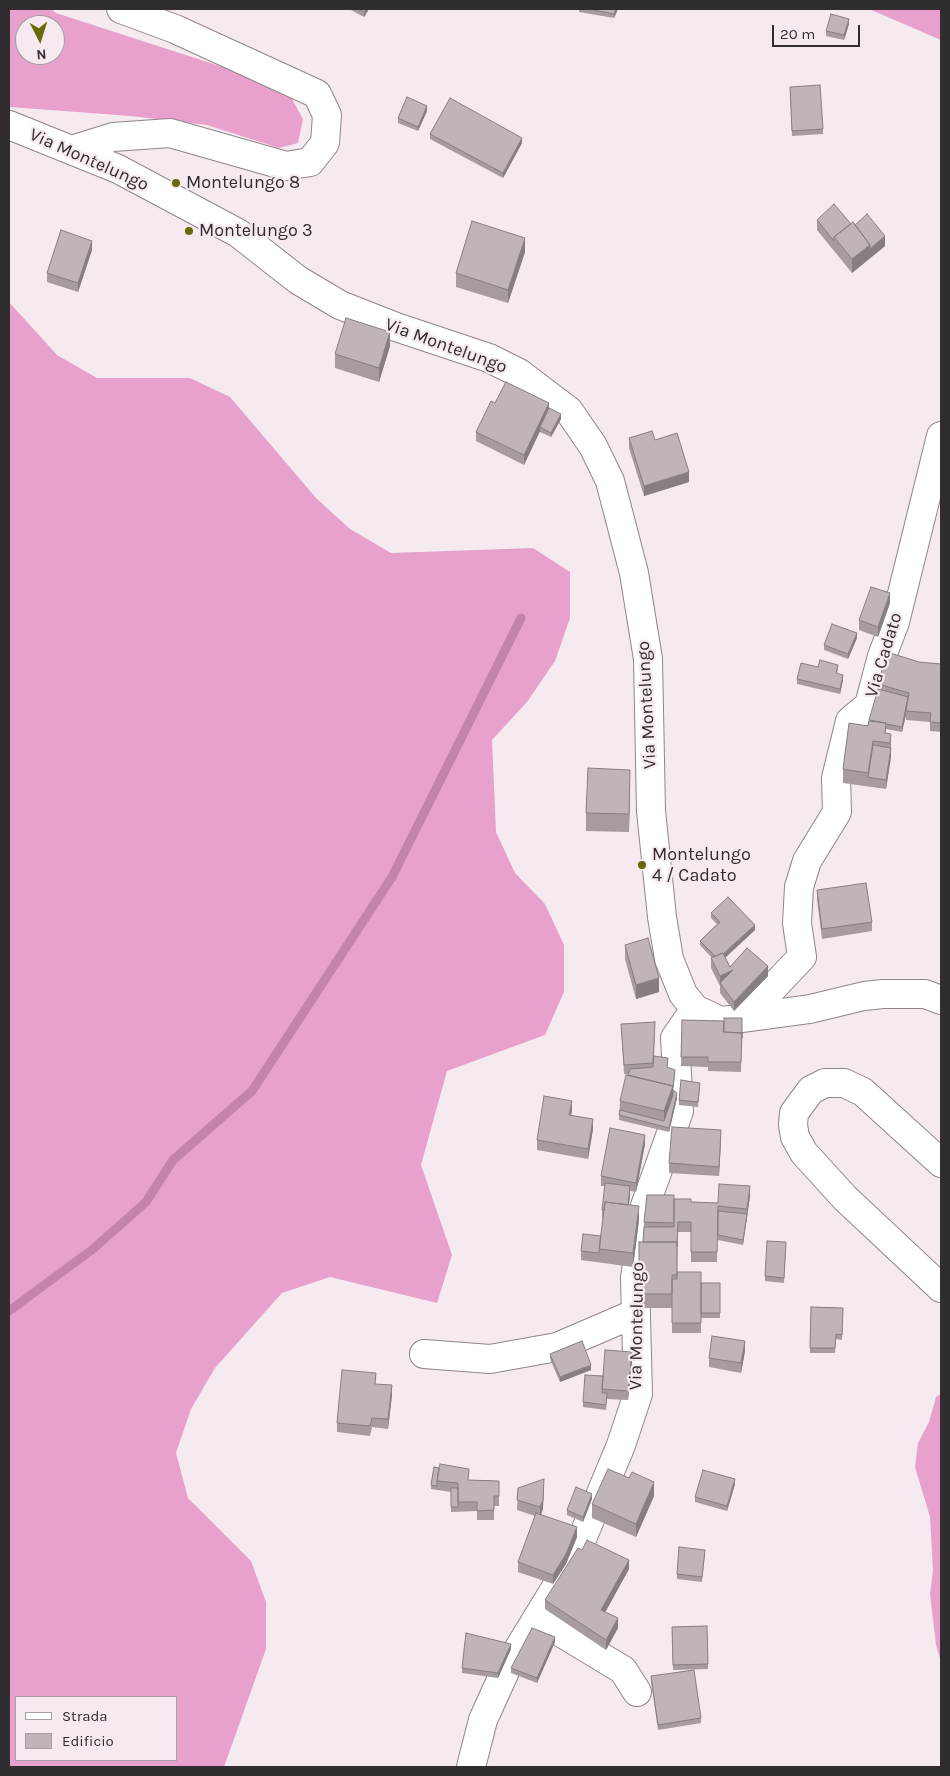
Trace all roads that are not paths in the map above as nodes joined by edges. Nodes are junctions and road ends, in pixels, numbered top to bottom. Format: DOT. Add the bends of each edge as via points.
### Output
graph roads {
  1 [pos="121,9"];
  2 [pos="9,125"];
  3 [pos="71,150"];
  4 [pos="941,436"];
  5 [pos="941,1000"];
  6 [pos="694,1009"];
  7 [pos="746,1016"];
  8 [pos="941,1163"];
  9 [pos="941,1288"];
  10 [pos="636,1313"];
  11 [pos="424,1354"];
  12 [pos="537,1618"];
  13 [pos="637,1692"];
  14 [pos="471,1767"];
  1 -- 3 [label="street" via="175,29 317,94 327,115 325,143 310,162 286,166 170,133 113,137"];
  2 -- 3 [label="street, Via Montelungo"];
  3 -- 6 [label="street, Via Montelungo" via="118,169 238,233 298,280 340,305 489,358 519,373 569,411 593,446 610,481 634,573 648,659 651,811 662,917 669,959 683,994"];
  4 -- 7 [label="street, Via Cadato" via="895,622 869,705 850,721 836,778 837,812 807,861 799,887 797,923 802,957"];
  5 -- 7 [label="street" via="925,994 883,994 810,1009"];
  6 -- 7 [label="street" via="722,1021"];
  6 -- 10 [label="street, Via Montelungo" via="675,1038 679,1111 644,1206 635,1278"];
  8 -- 9 [label="street" via="863,1092 844,1083 825,1083 811,1090 794,1113 795,1138 804,1153 845,1198"];
  10 -- 11 [label="street" via="557,1348 490,1359"];
  10 -- 12 [label="street, Via Montelungo" via="638,1394 574,1558"];
  12 -- 13 [label="street" via="624,1670"];
  12 -- 14 [label="street, Via Montelungo" via="506,1669 483,1720"];
}
